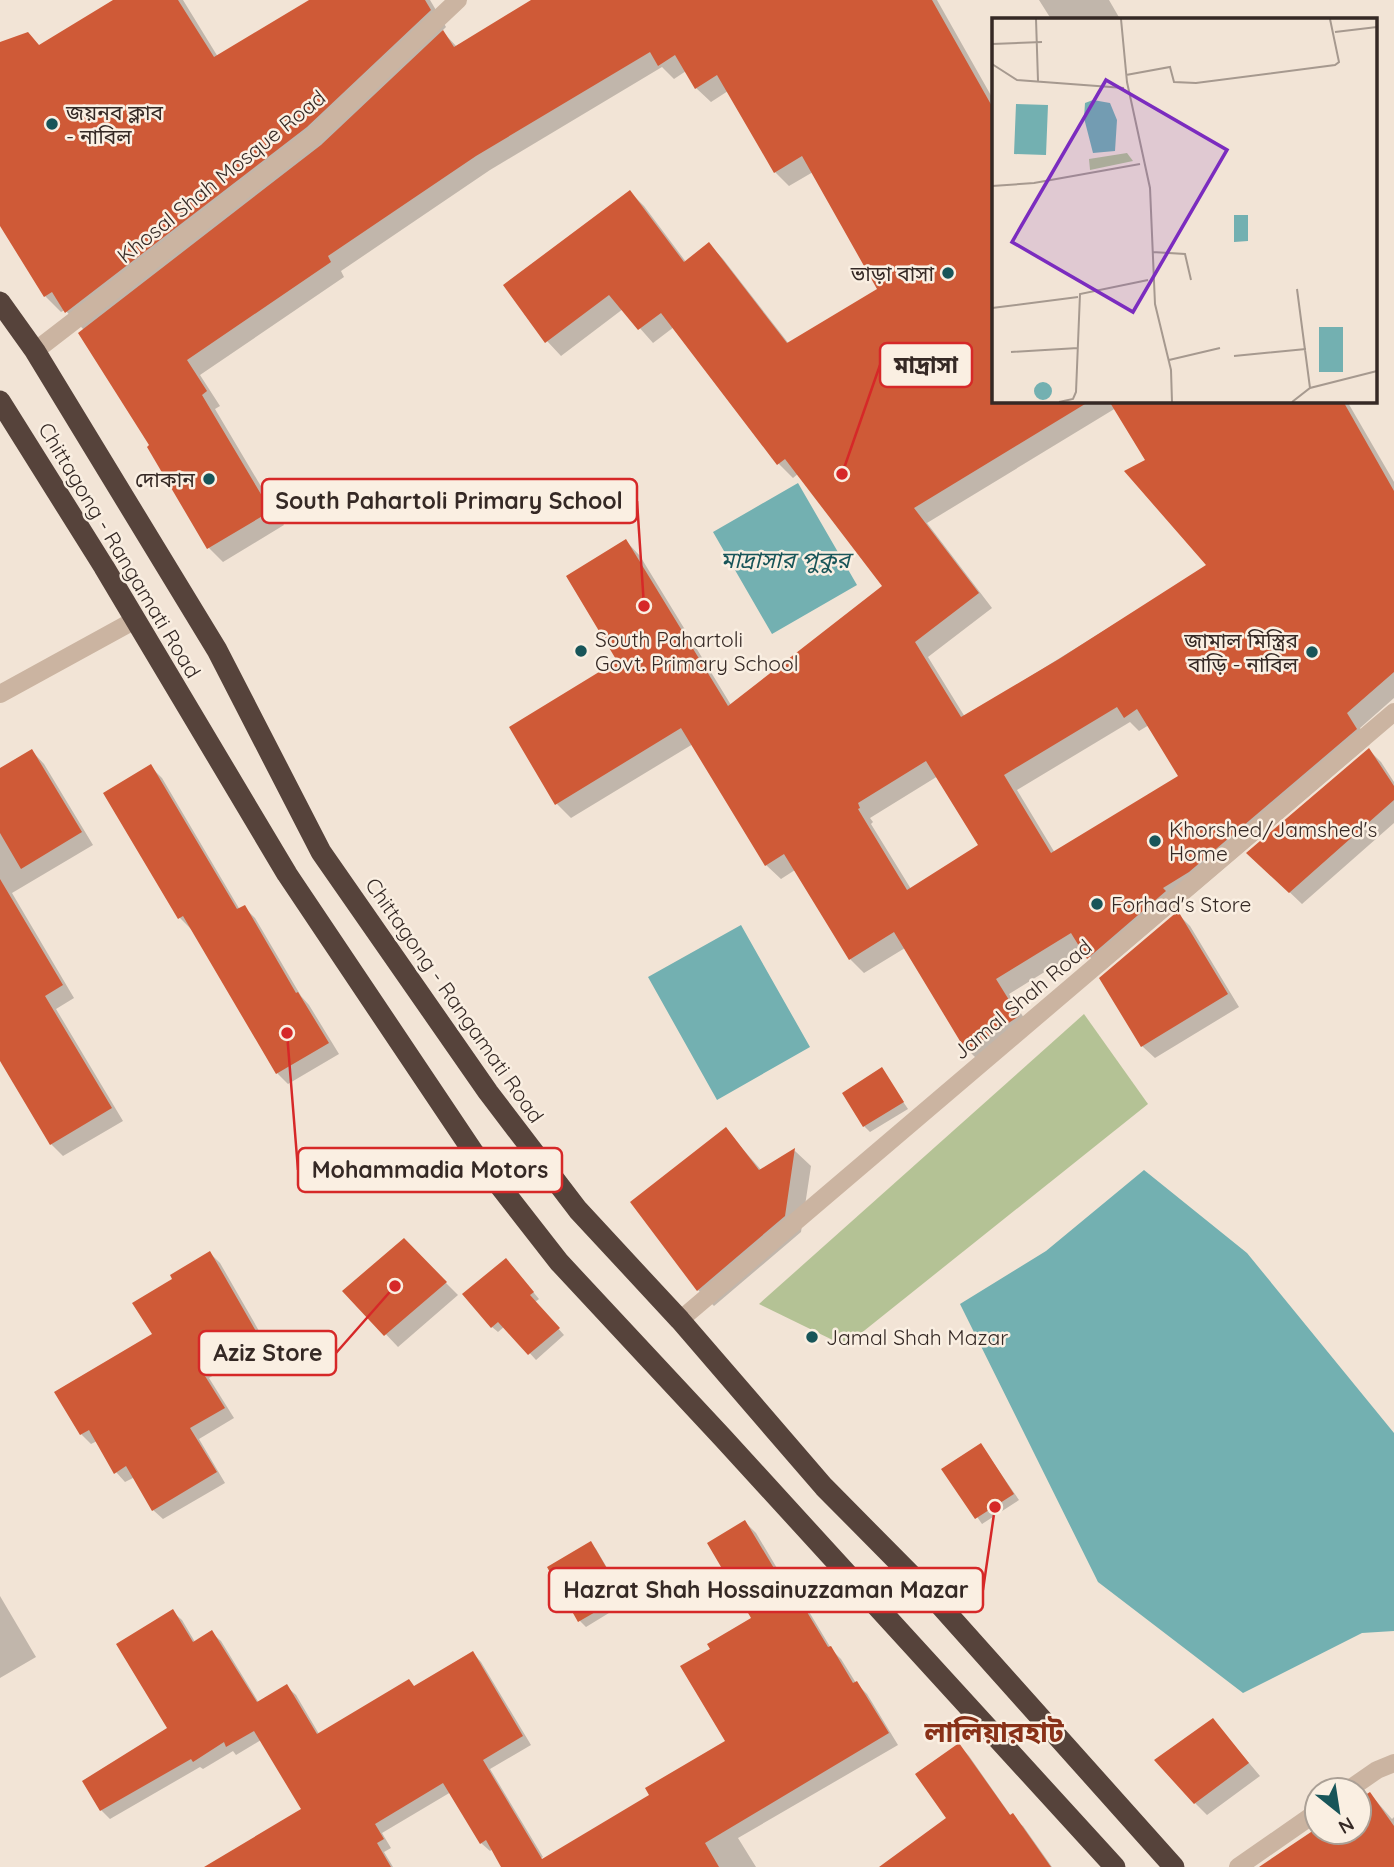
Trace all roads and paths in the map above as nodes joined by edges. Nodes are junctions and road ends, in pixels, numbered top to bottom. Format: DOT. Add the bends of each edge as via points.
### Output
graph roads {
  1 [pos="458,0"];
  2 [pos="0,302"];
  3 [pos="36,351"];
  4 [pos="0,401"];
  5 [pos="135,620"];
  6 [pos="0,694"];
  7 [pos="1394,712"];
  8 [pos="680,1320"];
  9 [pos="1394,1763"];
  10 [pos="1368,1776"];
  11 [pos="1303,1822"];
  12 [pos="1115,1867"];
  13 [pos="1174,1867"];
  14 [pos="1238,1867"];
  1 -- 3 [label="street, Khosal Shah Mosque Road" via="314,136"];
  2 -- 3 [label="highway, Chittagong - Rangamati Road"];
  3 -- 8 [label="highway, Chittagong - Rangamati Road" via="217,650 321,852 488,1092 578,1210"];
  4 -- 5 [label="highway, Chittagong - Rangamati Road"];
  5 -- 6 [label="street"];
  5 -- 12 [label="highway, Chittagong - Rangamati Road" via="287,874 474,1153 559,1262"];
  7 -- 8 [label="street, Jamal Shah Road"];
  8 -- 13 [label="highway, Chittagong - Rangamati Road" via="824,1487 930,1594"];
  9 -- 10 [label="street"];
  11 -- 14 [label="street"];
}
